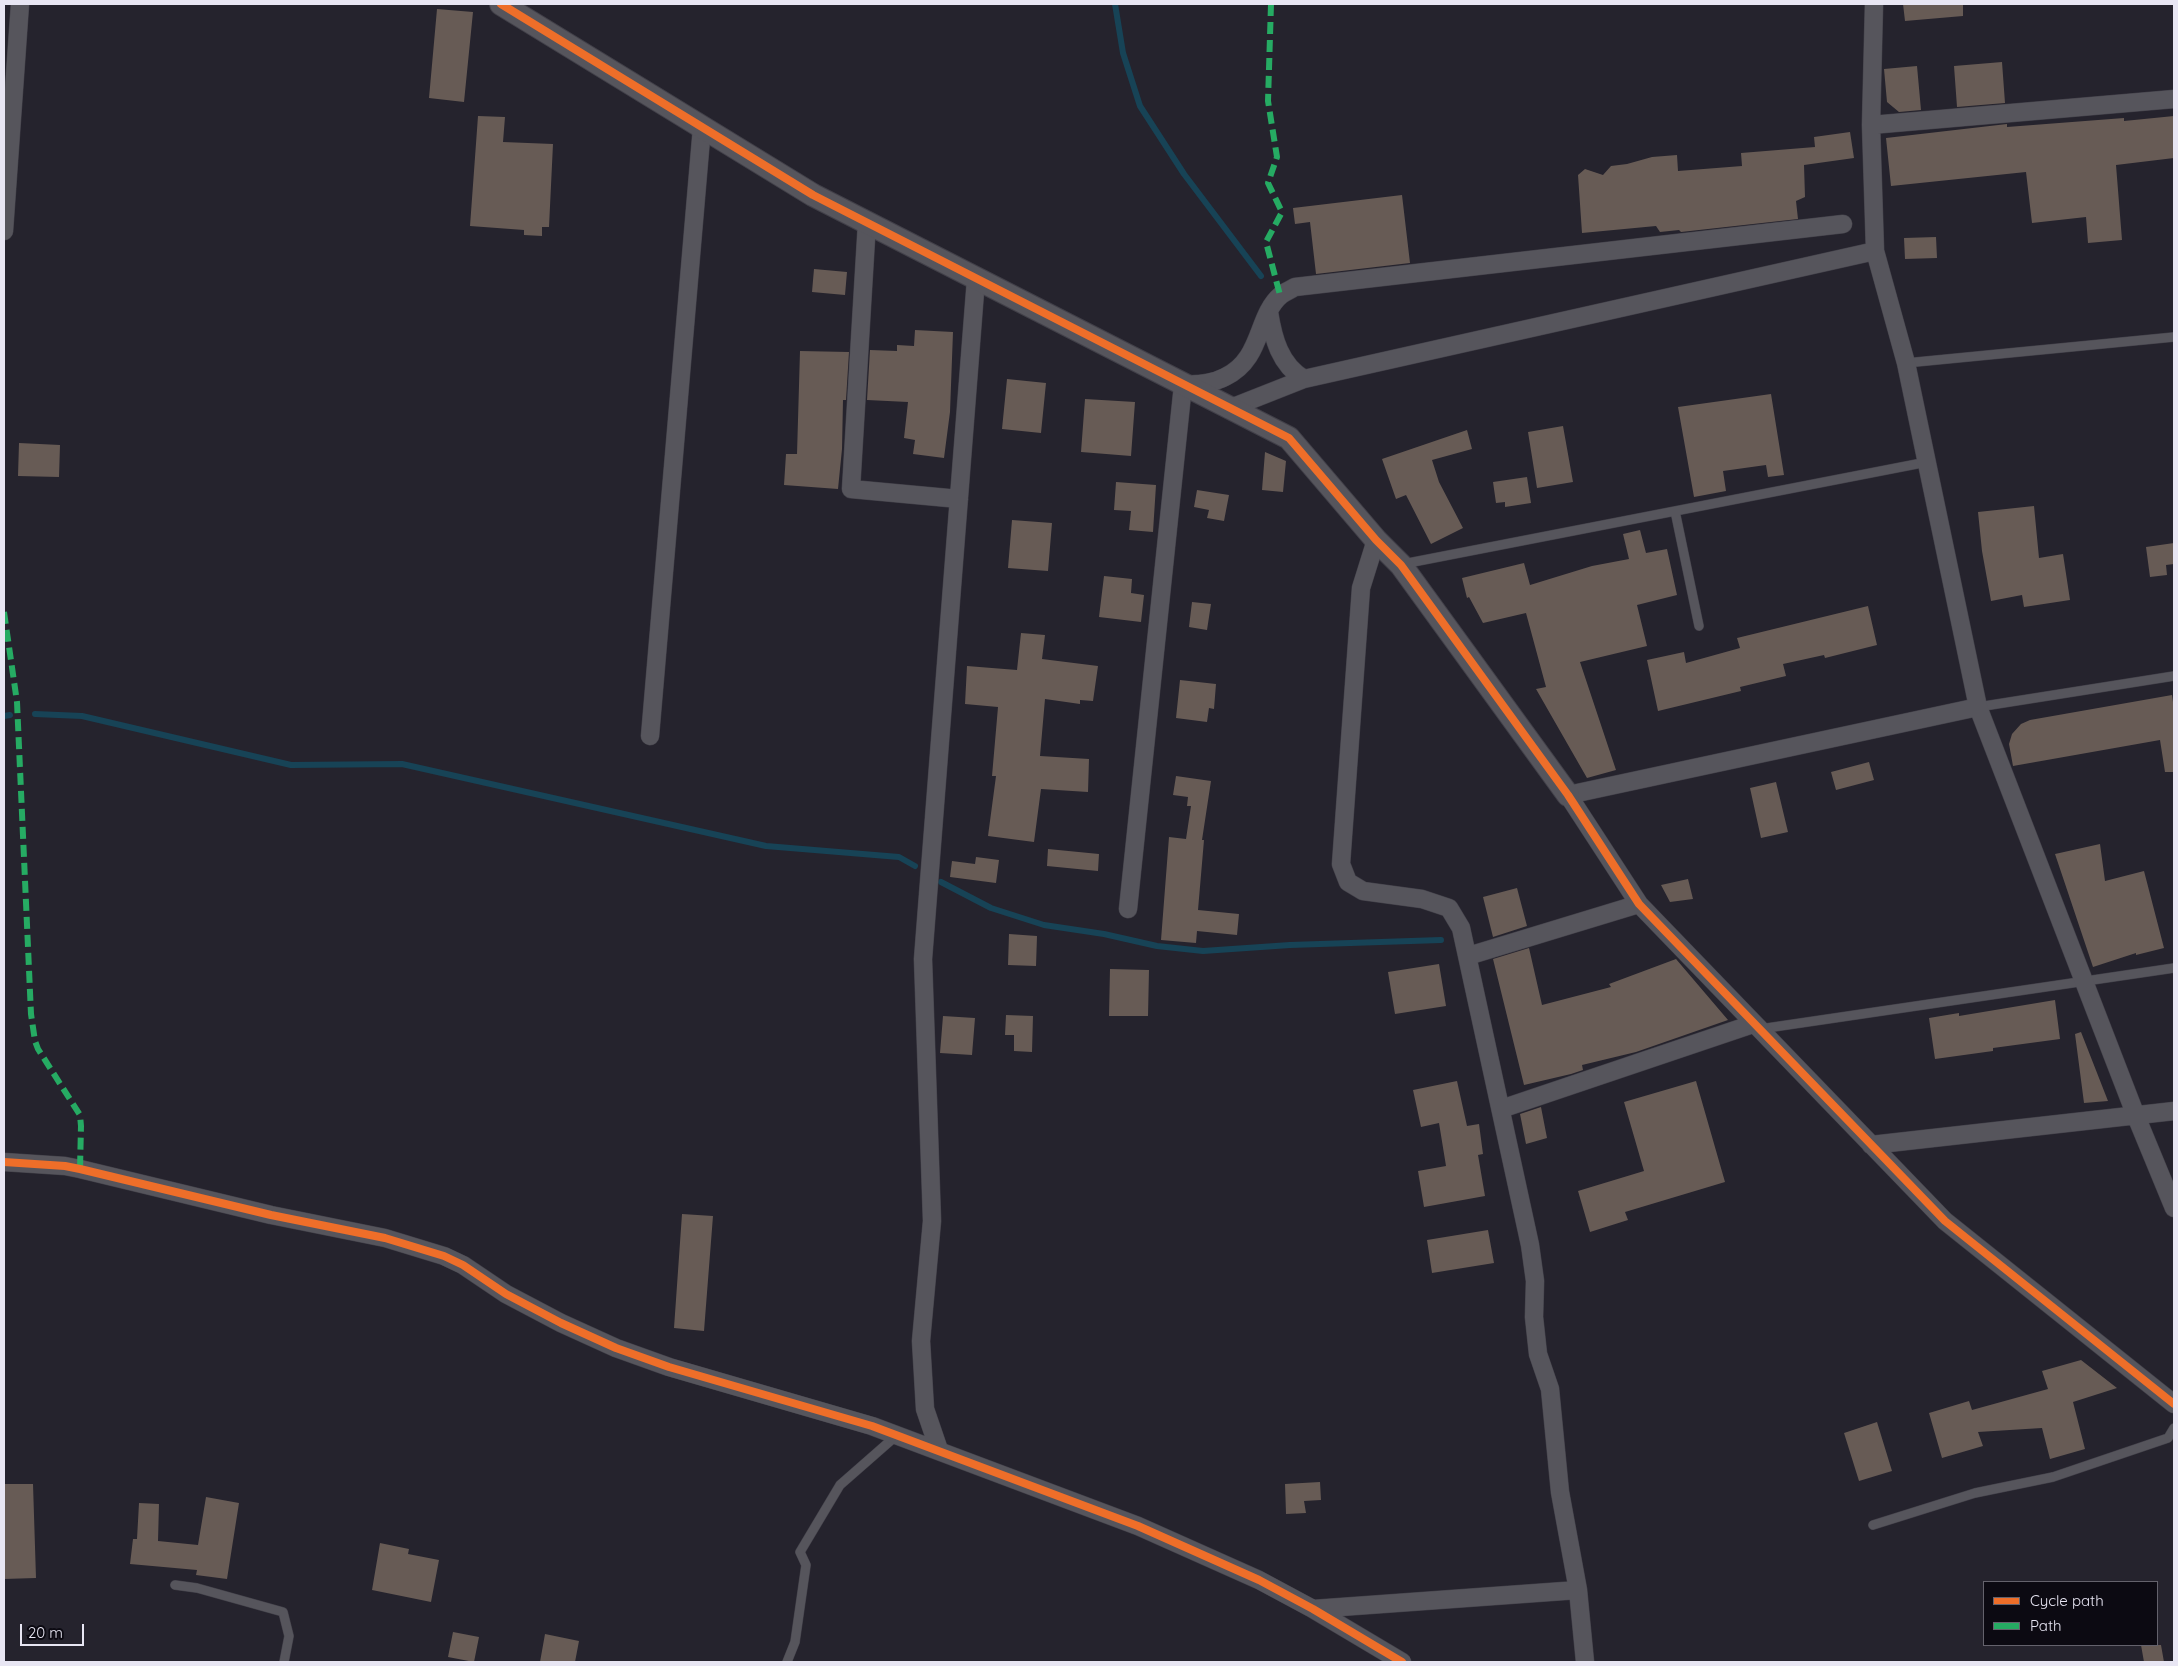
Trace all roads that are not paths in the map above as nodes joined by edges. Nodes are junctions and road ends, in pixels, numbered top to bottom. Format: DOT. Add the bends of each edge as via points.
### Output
graph roads {
  1 [pos="20,4"];
  2 [pos="501,4"];
  3 [pos="1874,4"];
  4 [pos="2174,99"];
  5 [pos="1871,125"];
  6 [pos="702,127"];
  7 [pos="867,222"];
  8 [pos="1842,224"];
  9 [pos="4,231"];
  10 [pos="1875,251"];
  11 [pos="976,279"];
  12 [pos="1269,311"];
  13 [pos="2174,337"];
  14 [pos="1906,363"];
  15 [pos="1304,379"];
  16 [pos="1183,386"];
  17 [pos="1228,409"];
  18 [pos="1927,462"];
  19 [pos="959,499"];
  20 [pos="1676,511"];
  21 [pos="1376,540"];
  22 [pos="1401,565"];
  23 [pos="1699,626"];
  24 [pos="2174,676"];
  25 [pos="1978,707"];
  26 [pos="650,736"];
  27 [pos="1568,795"];
  28 [pos="1639,904"];
  29 [pos="1128,909"];
  30 [pos="1468,956"];
  31 [pos="2174,968"];
  32 [pos="2086,982"];
  33 [pos="1755,1027"];
  34 [pos="1501,1109"];
  35 [pos="2174,1111"];
  36 [pos="2136,1116"];
  37 [pos="1871,1145"];
  38 [pos="4,1162"];
  39 [pos="2174,1208"];
  40 [pos="2174,1404"];
  41 [pos="2174,1428"];
  42 [pos="897,1435"];
  43 [pos="939,1450"];
  44 [pos="1873,1525"];
  45 [pos="175,1585"];
  46 [pos="1578,1590"];
  47 [pos="1313,1609"];
  48 [pos="284,1662"];
  49 [pos="787,1662"];
  50 [pos="1402,1662"];
  51 [pos="1585,1662"];
  1 -- 9 [label="street"];
  2 -- 6 [label="street"];
  3 -- 5 [label="street"];
  4 -- 5 [label="street"];
  5 -- 10 [label="street"];
  6 -- 7 [label="street" via="813,195"];
  6 -- 26 [label="street"];
  7 -- 11 [label="street"];
  7 -- 19 [label="street" via="851,489"];
  8 -- 12 [label="street" via="1312,284 1295,287 1280,295"];
  10 -- 14 [label="street"];
  10 -- 15 [label="street"];
  11 -- 16 [label="street"];
  11 -- 19 [label="street"];
  12 -- 15 [label="street" via="1276,346 1296,375"];
  12 -- 16 [label="street" via="1254,349 1239,367 1211,383"];
  13 -- 14 [label="lane"];
  14 -- 18 [label="street"];
  15 -- 17 [label="street"];
  16 -- 17 [label="street"];
  16 -- 29 [label="street"];
  17 -- 21 [label="street" via="1289,438"];
  18 -- 20 [label="lane"];
  18 -- 25 [label="street"];
  19 -- 43 [label="street" via="923,959 932,1221 921,1340 924,1409"];
  20 -- 22 [label="lane"];
  20 -- 23 [label="lane"];
  21 -- 22 [label="street"];
  21 -- 30 [label="street" via="1360,588 1341,864 1348,882 1363,891 1422,899 1449,908 1461,928"];
  22 -- 27 [label="street"];
  24 -- 25 [label="lane"];
  25 -- 27 [label="street"];
  25 -- 32 [label="street"];
  27 -- 28 [label="street"];
  28 -- 30 [label="street"];
  28 -- 33 [label="street"];
  30 -- 34 [label="street"];
  31 -- 32 [label="lane"];
  32 -- 33 [label="lane"];
  32 -- 36 [label="street"];
  33 -- 34 [label="street"];
  33 -- 37 [label="street"];
  34 -- 46 [label="street" via="1530,1245 1538,1354 1550,1389 1560,1492"];
  35 -- 36 [label="street"];
  36 -- 37 [label="street"];
  36 -- 39 [label="street"];
  37 -- 40 [label="street" via="1945,1221"];
  38 -- 42 [label="street" via="65,1166 262,1213 367,1234 435,1253 463,1265 561,1323 616,1348"];
  41 -- 44 [label="lane" via="2168,1438 2053,1477 1975,1492"];
  42 -- 43 [label="street"];
  42 -- 49 [label="lane" via="840,1485 800,1552 806,1565 795,1642"];
  43 -- 47 [label="street" via="1174,1541"];
  45 -- 48 [label="lane" via="283,1612 289,1636"];
  46 -- 47 [label="street"];
  46 -- 51 [label="street"];
  47 -- 50 [label="street"];
}
